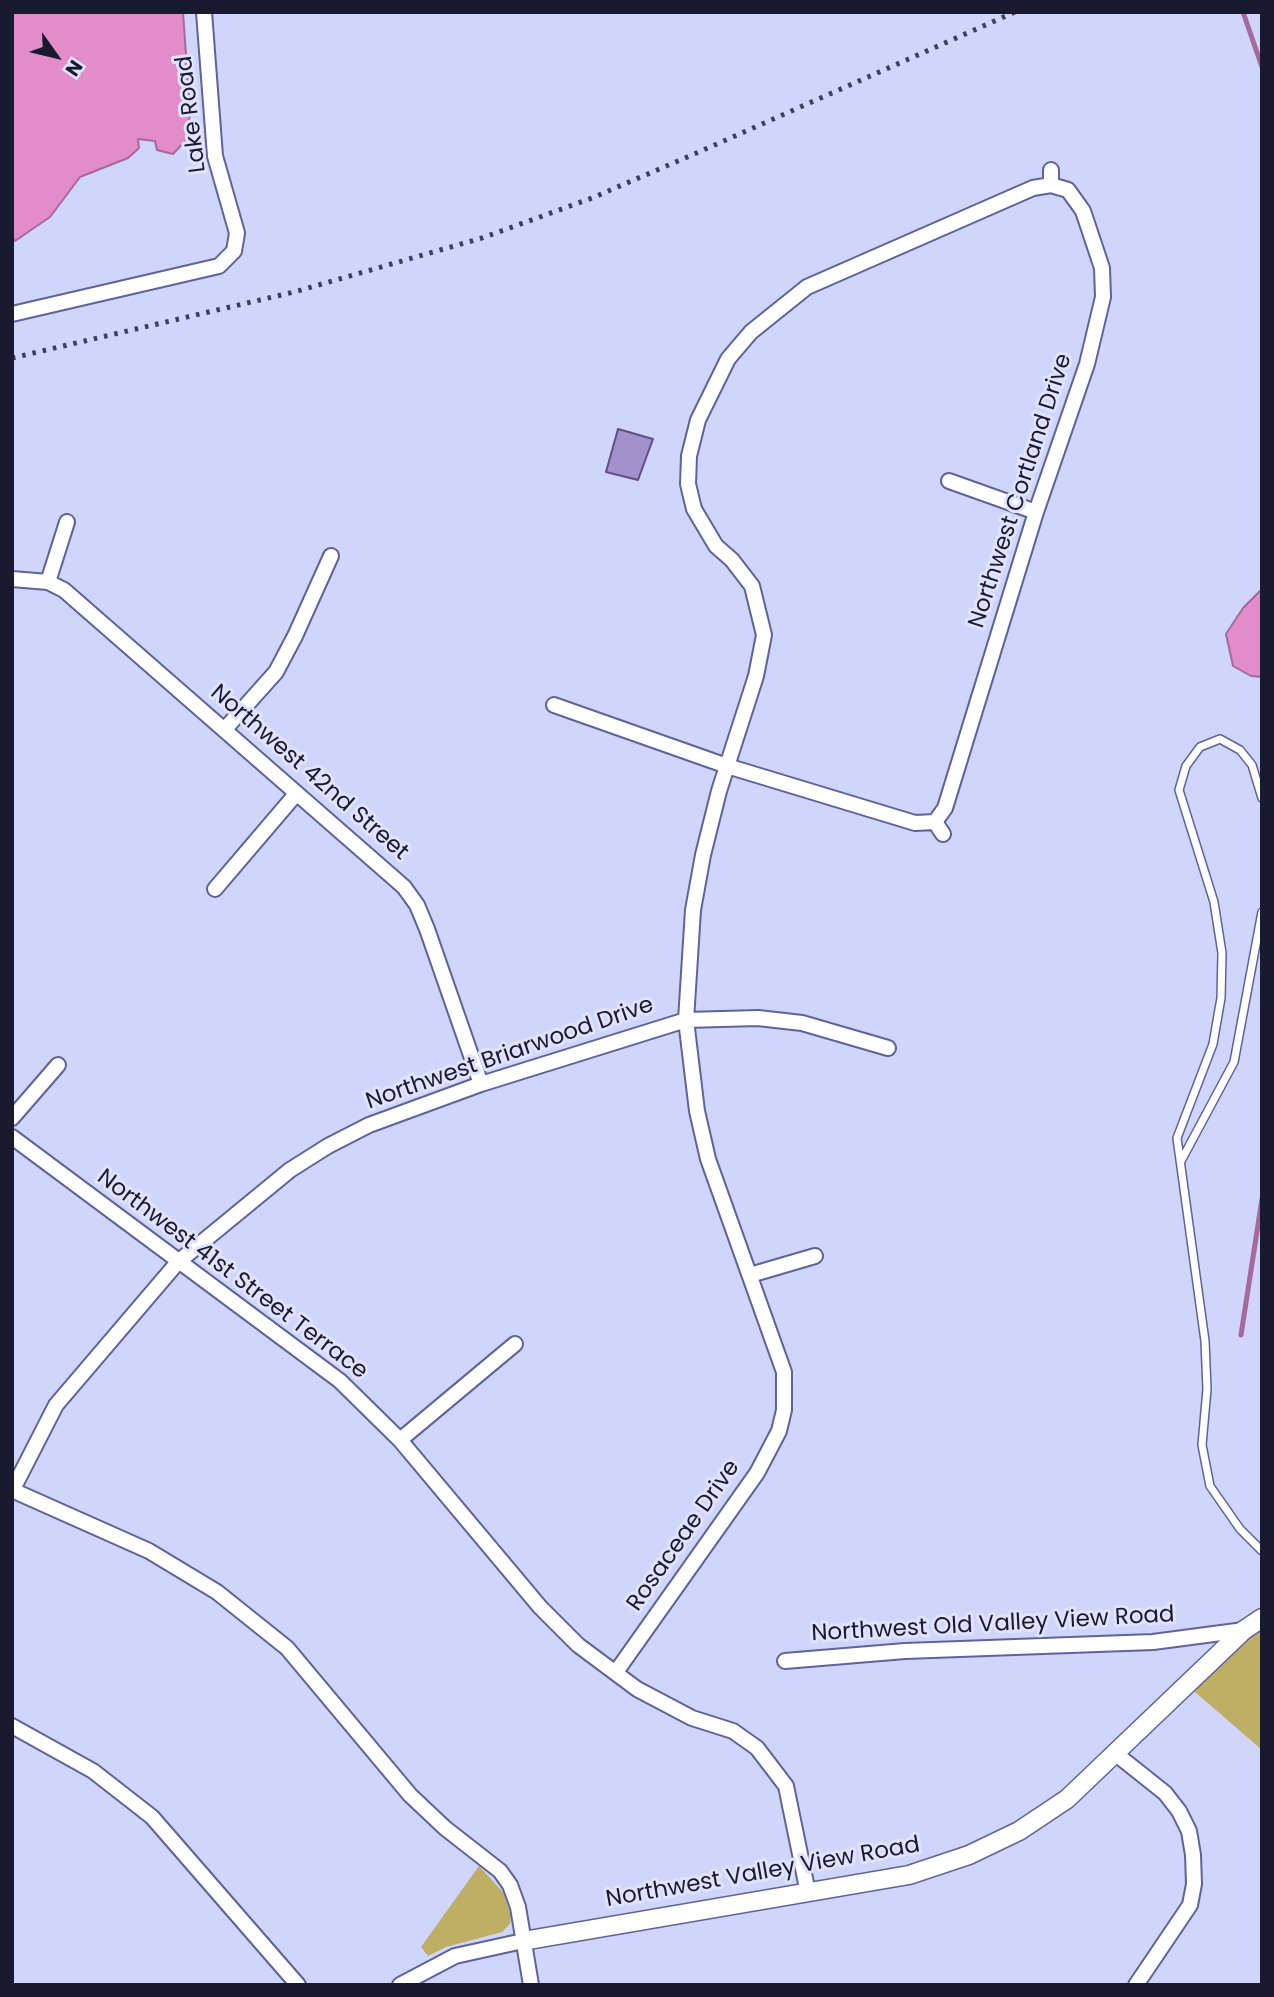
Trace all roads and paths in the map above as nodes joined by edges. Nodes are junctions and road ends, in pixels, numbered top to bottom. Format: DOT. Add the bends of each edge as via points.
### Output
graph roads {
  1 [pos="204,12"];
  2 [pos="12,314"];
  3 [pos="949,481"];
  4 [pos="1036,512"];
  5 [pos="67,522"];
  6 [pos="331,556"];
  7 [pos="12,579"];
  8 [pos="48,582"];
  9 [pos="554,705"];
  10 [pos="225,729"];
  11 [pos="727,766"];
  12 [pos="296,794"];
  13 [pos="1262,798"];
  14 [pos="215,889"];
  15 [pos="1262,912"];
  16 [pos="686,1020"];
  17 [pos="888,1048"];
  18 [pos="58,1065"];
  19 [pos="481,1084"];
  20 [pos="12,1118"];
  21 [pos="12,1137"];
  22 [pos="1181,1161"];
  23 [pos="816,1256"];
  24 [pos="178,1262"];
  25 [pos="750,1275"];
  26 [pos="515,1344"];
  27 [pos="782,1421"];
  28 [pos="400,1440"];
  29 [pos="12,1490"];
  30 [pos="1262,1551"];
  31 [pos="1262,1618"];
  32 [pos="1244,1630"];
  33 [pos="786,1661"];
  34 [pos="616,1672"];
  35 [pos="12,1726"];
  36 [pos="1116,1754"];
  37 [pos="808,1893"];
  38 [pos="523,1941"];
  39 [pos="298,1985"];
  40 [pos="400,1985"];
  41 [pos="531,1985"];
  42 [pos="1136,1985"];
  1 -- 2 [label="street, Lake Road" via="215,156 237,233 234,251 219,266"];
  3 -- 4 [label="street"];
  4 -- 11 [label="street, Northwest Cortland Drive" via="939,828"];
  4 -- 11 [label="street, Northwest Cortland Drive" via="1087,363 1103,297 1102,268 1083,211 1051,177 807,287 751,332 728,359 698,420 688,484 694,509 716,546 752,586 764,635 757,676"];
  5 -- 8 [label="street"];
  6 -- 10 [label="street" via="276,671"];
  7 -- 8 [label="street, Northwest 42nd Street"];
  8 -- 10 [label="street, Northwest 42nd Street" via="64,590"];
  9 -- 11 [label="street, Northwest Cortland Drive"];
  10 -- 12 [label="street, Northwest 42nd Street"];
  11 -- 16 [label="street, Northwest Cortland Drive" via="693,910"];
  12 -- 14 [label="street"];
  12 -- 19 [label="street, Northwest 42nd Street" via="386,870 417,905"];
  13 -- 22 [label="lane" via="1252,765 1240,750 1220,739 1200,747 1186,766 1179,790 1214,902 1222,953 1221,999 1213,1044 1177,1139"];
  15 -- 22 [label="lane" via="1234,1062"];
  16 -- 17 [label="street, Northwest Briarwood Drive" via="758,1018 802,1023"];
  16 -- 19 [label="street, Northwest Briarwood Drive"];
  16 -- 25 [label="street, Northwest Cortland Drive" via="708,1159"];
  18 -- 20 [label="street"];
  19 -- 24 [label="street, Northwest Briarwood Drive" via="369,1125 328,1146 272,1184"];
  21 -- 24 [label="street, Northwest 41st Street Terrace"];
  22 -- 30 [label="lane" via="1205,1341 1202,1445 1210,1486"];
  23 -- 25 [label="street"];
  24 -- 28 [label="street, Northwest 41st Street Terrace" via="317,1362 368,1405"];
  24 -- 29 [label="street, Northwest Briarwood Drive" via="56,1405"];
  25 -- 27 [label="street, Northwest Cortland Drive" via="784,1372"];
  26 -- 28 [label="street"];
  27 -- 34 [label="street, Rosaceae Drive" via="757,1473"];
  28 -- 34 [label="street, Northwest 41st Street Terrace" via="558,1626"];
  29 -- 38 [label="street" via="149,1551 251,1617 309,1672 428,1814 500,1871 518,1907"];
  31 -- 32 [label="street, Northwest Valley View Road"];
  32 -- 33 [label="street, Northwest Old Valley View Road" via="1153,1642 905,1651"];
  32 -- 36 [label="street, Northwest Valley View Road"];
  34 -- 37 [label="street, Northwest 41st Street Terrace" via="663,1704 733,1731 771,1763 792,1804"];
  35 -- 39 [label="street" via="93,1770 152,1817"];
  36 -- 37 [label="street, Northwest Valley View Road" via="1067,1798 1020,1831 969,1855 909,1875"];
  36 -- 42 [label="street" via="1179,1811 1194,1855 1190,1905"];
  37 -- 38 [label="street, Northwest Valley View Road"];
  38 -- 40 [label="street" via="455,1956"];
  38 -- 41 [label="street"];
}
